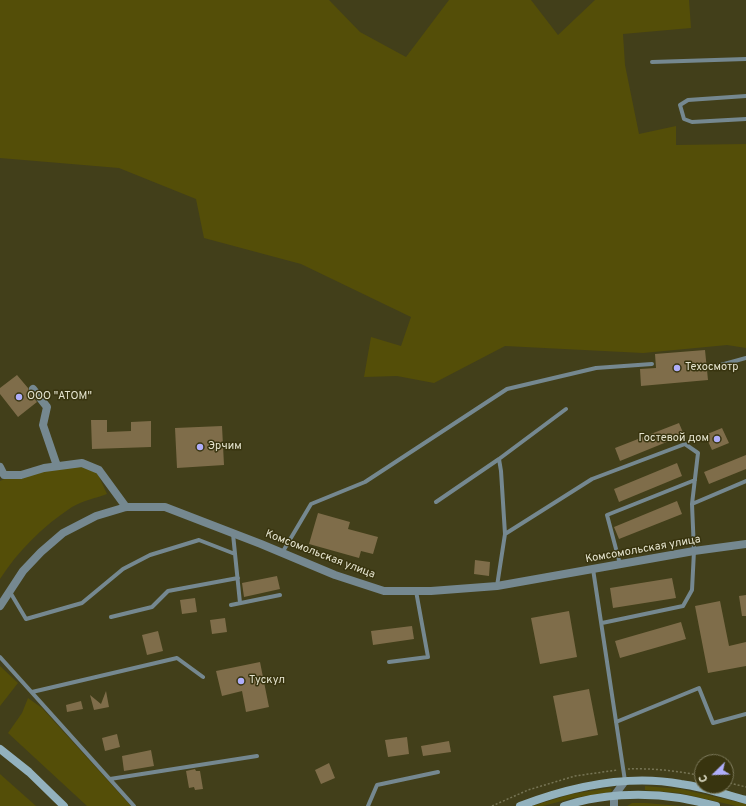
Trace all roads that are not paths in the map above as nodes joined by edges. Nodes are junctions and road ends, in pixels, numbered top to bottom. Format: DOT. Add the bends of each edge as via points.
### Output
graph roads {
  1 [pos="746,59"];
  2 [pos="652,62"];
  3 [pos="746,96"];
  4 [pos="746,118"];
  5 [pos="746,358"];
  6 [pos="652,364"];
  7 [pos="717,366"];
  8 [pos="33,389"];
  9 [pos="566,409"];
  10 [pos="499,458"];
  11 [pos="57,466"];
  12 [pos="0,468"];
  13 [pos="695,480"];
  14 [pos="746,481"];
  15 [pos="436,502"];
  16 [pos="692,504"];
  17 [pos="126,507"];
  18 [pos="233,534"];
  19 [pos="505,534"];
  20 [pos="746,544"];
  21 [pos="694,551"];
  22 [pos="282,553"];
  23 [pos="235,554"];
  24 [pos="620,565"];
  25 [pos="593,569"];
  26 [pos="238,578"];
  27 [pos="497,586"];
  28 [pos="416,591"];
  29 [pos="9,592"];
  30 [pos="280,595"];
  31 [pos="240,603"];
  32 [pos="231,605"];
  33 [pos="0,606"];
  34 [pos="111,617"];
  35 [pos="602,623"];
  36 [pos="0,657"];
  37 [pos="388,662"];
  38 [pos="202,678"];
  39 [pos="32,692"];
  40 [pos="746,714"];
  41 [pos="616,722"];
  42 [pos="0,749"];
  43 [pos="257,756"];
  44 [pos="438,772"];
  45 [pos="110,779"];
  46 [pos="625,781"];
  47 [pos="614,796"];
  48 [pos="746,800"];
  49 [pos="64,806"];
  50 [pos="134,806"];
  51 [pos="368,806"];
  52 [pos="520,806"];
  53 [pos="564,806"];
  54 [pos="614,806"];
  55 [pos="716,806"];
  1 -- 2 [label="lane"];
  3 -- 4 [label="lane" via="688,100 680,105 684,119 692,122"];
  5 -- 7 [label="lane"];
  6 -- 22 [label="lane" via="596,368 507,389 365,482 311,504"];
  8 -- 11 [label="street" via="47,407 43,425"];
  9 -- 10 [label="lane"];
  10 -- 15 [label="lane"];
  10 -- 19 [label="lane"];
  11 -- 12 [label="street" via="21,475 4,475"];
  11 -- 17 [label="street" via="82,463 99,470"];
  13 -- 16 [label="lane"];
  13 -- 19 [label="lane" via="698,453 685,444 592,479"];
  13 -- 24 [label="lane" via="606,515"];
  14 -- 16 [label="lane"];
  16 -- 21 [label="lane"];
  17 -- 18 [label="street, Комсомольская улица" via="165,507"];
  17 -- 29 [label="street, Комсомольская улица" via="96,516 63,533 23,571"];
  18 -- 22 [label="street, Комсомольская улица"];
  18 -- 23 [label="lane"];
  19 -- 27 [label="lane"];
  20 -- 21 [label="street, Комсомольская улица"];
  21 -- 24 [label="street, Комсомольская улица"];
  21 -- 35 [label="lane" via="692,590 683,606"];
  22 -- 28 [label="street, Комсомольская улица" via="335,575 384,591"];
  23 -- 26 [label="lane"];
  23 -- 29 [label="lane" via="200,540 150,555 123,569 82,603 26,619"];
  24 -- 25 [label="street, Комсомольская улица"];
  25 -- 27 [label="street, Комсомольская улица"];
  25 -- 35 [label="lane"];
  26 -- 31 [label="lane"];
  26 -- 34 [label="lane" via="168,591 152,607"];
  27 -- 28 [label="street, Комсомольская улица"];
  28 -- 37 [label="lane" via="428,657"];
  29 -- 33 [label="street, Комсомольская улица"];
  30 -- 31 [label="lane"];
  31 -- 32 [label="lane"];
  35 -- 41 [label="lane"];
  36 -- 39 [label="lane"];
  38 -- 39 [label="lane" via="177,658"];
  39 -- 45 [label="lane"];
  40 -- 41 [label="lane" via="713,723 699,688"];
  41 -- 46 [label="lane"];
  42 -- 49 [label="street" via="29,772"];
  43 -- 45 [label="lane"];
  44 -- 51 [label="lane" via="377,785"];
  45 -- 50 [label="lane"];
  46 -- 47 [label="street"];
  46 -- 48 [label="street" via="681,783"];
  46 -- 52 [label="street" via="571,790"];
  47 -- 53 [label="street"];
  47 -- 54 [label="street"];
  47 -- 55 [label="street" via="680,798"];
}
